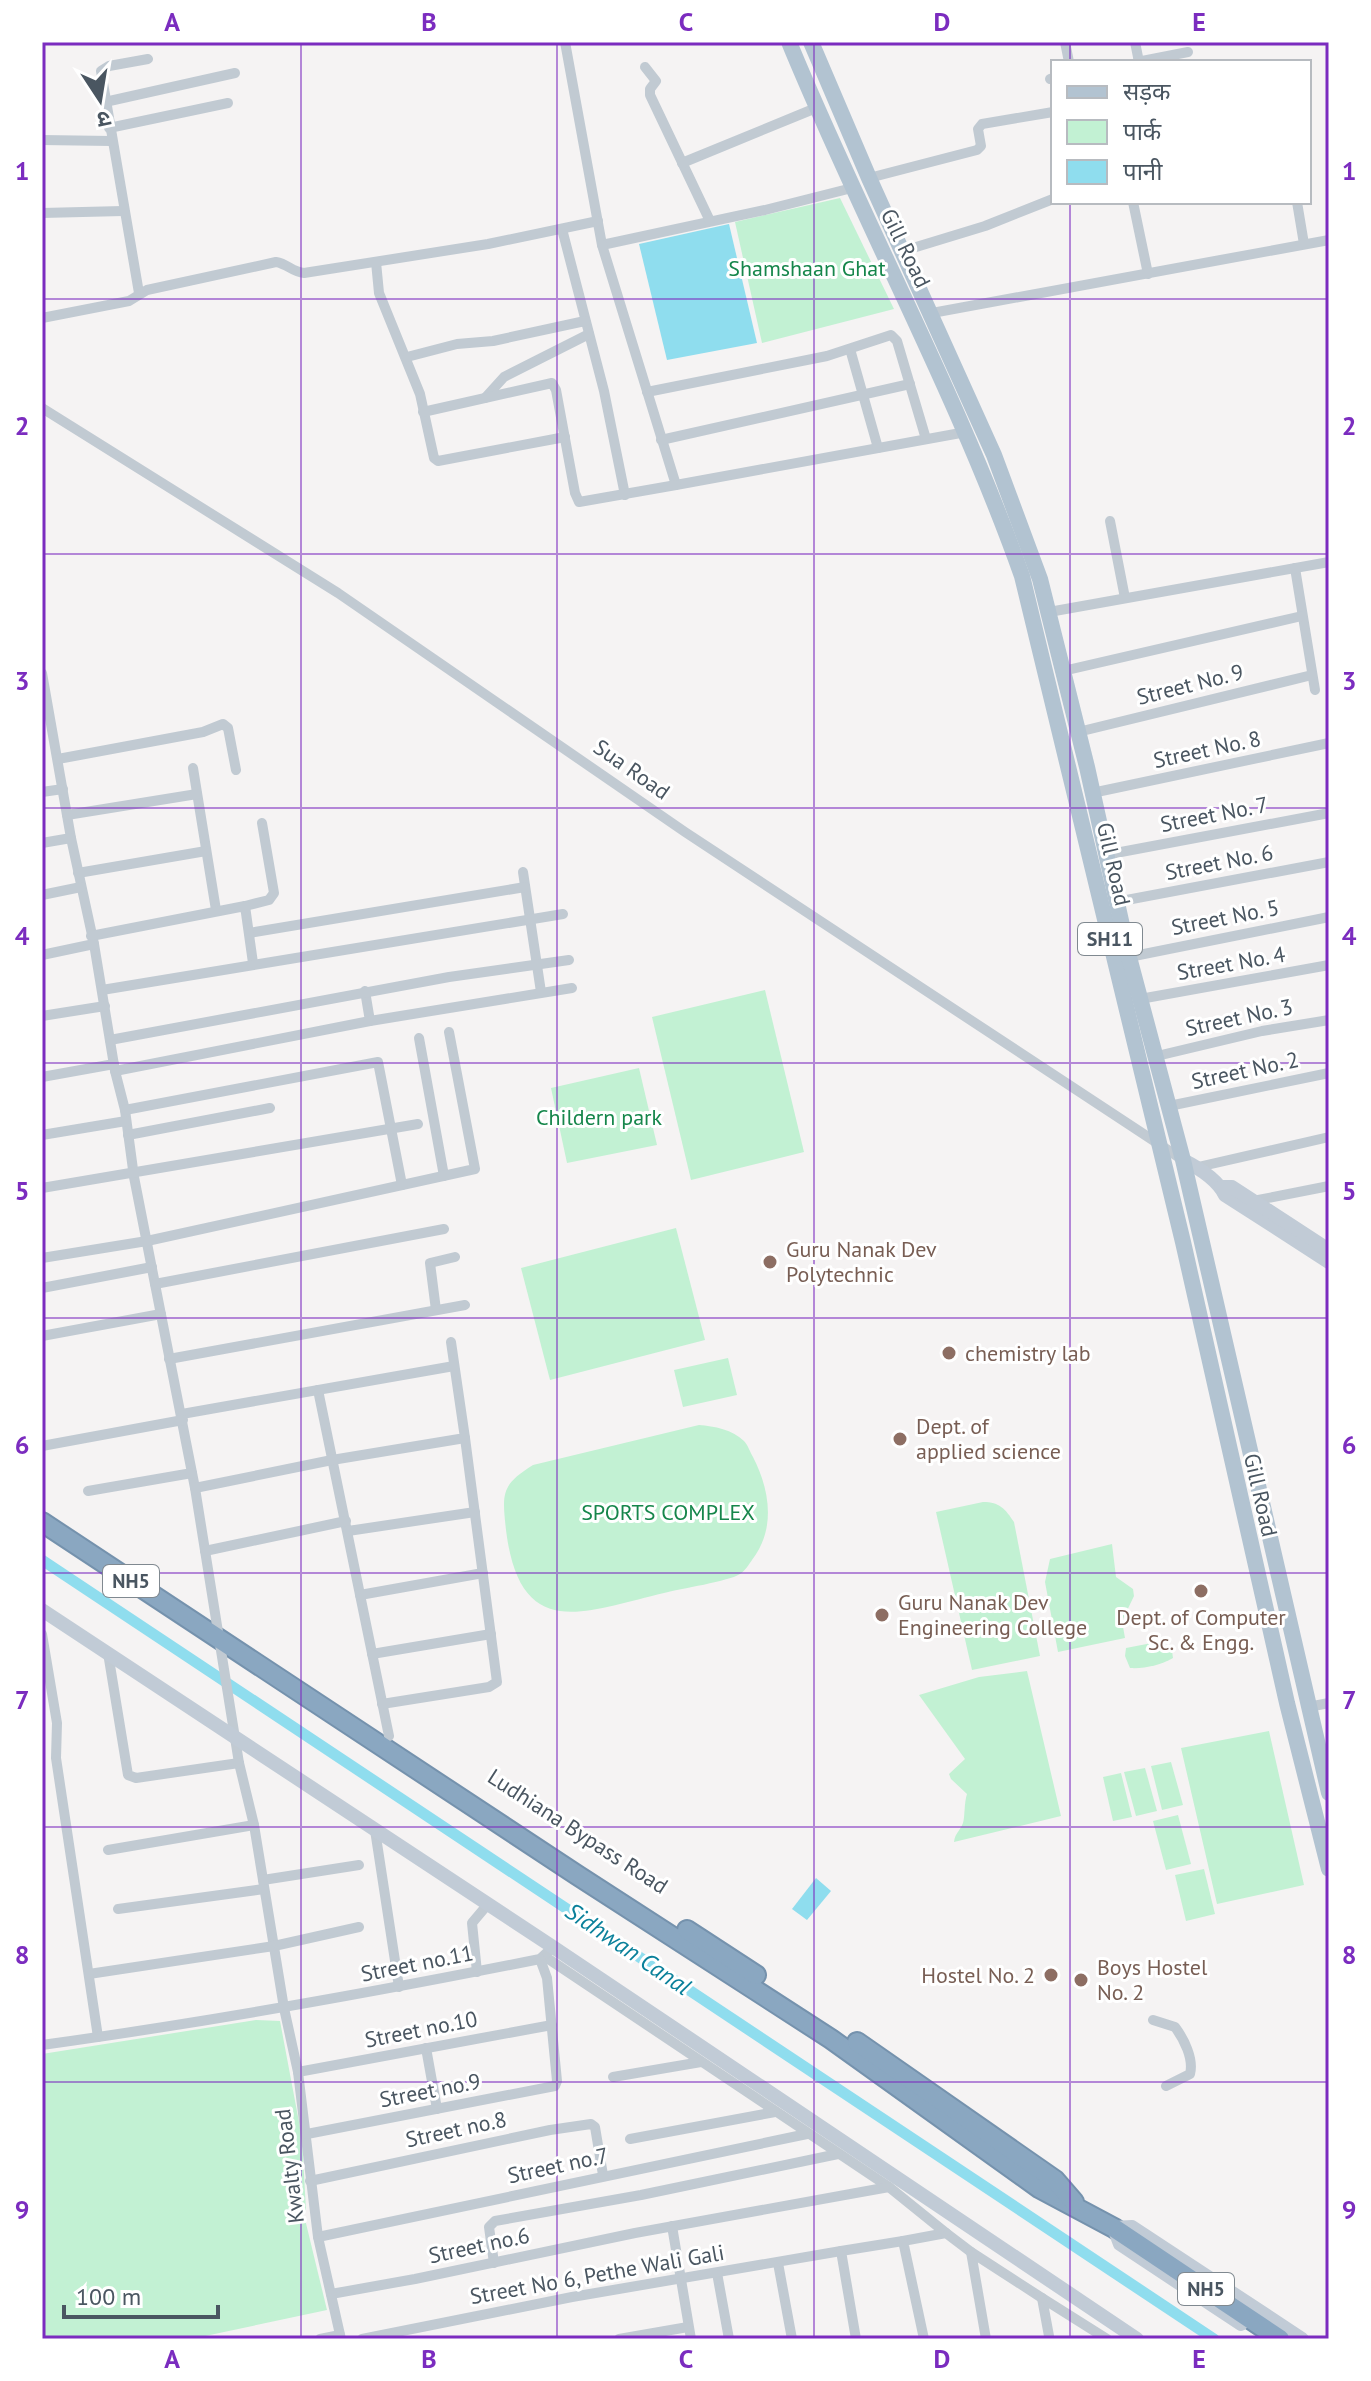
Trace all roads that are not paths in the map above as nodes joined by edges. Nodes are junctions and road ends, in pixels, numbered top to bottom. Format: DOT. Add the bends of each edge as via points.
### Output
graph roads {
  1 [pos="565,42"];
  2 [pos="789,42"];
  3 [pos="811,42"];
  4 [pos="1188,52"];
  5 [pos="148,59"];
  6 [pos="1148,60"];
  7 [pos="645,67"];
  8 [pos="235,73"];
  9 [pos="105,102"];
  10 [pos="228,103"];
  11 [pos="816,108"];
  12 [pos="1051,112"];
  13 [pos="109,128"];
  14 [pos="42,140"];
  15 [pos="111,141"];
  16 [pos="682,163"];
  17 [pos="869,178"];
  18 [pos="852,188"];
  19 [pos="1051,200"];
  20 [pos="1133,204"];
  21 [pos="1297,204"];
  22 [pos="123,211"];
  23 [pos="42,213"];
  24 [pos="598,221"];
  25 [pos="710,221"];
  26 [pos="562,229"];
  27 [pos="1329,240"];
  28 [pos="1304,244"];
  29 [pos="602,245"];
  30 [pos="903,251"];
  31 [pos="376,262"];
  32 [pos="1148,274"];
  33 [pos="139,293"];
  34 [pos="932,313"];
  35 [pos="42,318"];
  36 [pos="585,321"];
  37 [pos="589,334"];
  38 [pos="850,349"];
  39 [pos="407,357"];
  40 [pos="910,384"];
  41 [pos="647,392"];
  42 [pos="862,396"];
  43 [pos="485,398"];
  44 [pos="42,408"];
  45 [pos="423,412"];
  46 [pos="966,432"];
  47 [pos="565,437"];
  48 [pos="926,439"];
  49 [pos="661,440"];
  50 [pos="878,448"];
  51 [pos="676,485"];
  52 [pos="625,495"];
  53 [pos="1110,521"];
  54 [pos="1329,562"];
  55 [pos="1295,568"];
  56 [pos="1125,598"];
  57 [pos="1049,612"];
  58 [pos="1302,616"];
  59 [pos="1063,671"];
  60 [pos="42,673"];
  61 [pos="1312,675"];
  62 [pos="1315,690"];
  63 [pos="1078,732"];
  64 [pos="1329,743"];
  65 [pos="58,759"];
  66 [pos="193,768"];
  67 [pos="236,770"];
  68 [pos="63,789"];
  69 [pos="42,792"];
  70 [pos="1092,793"];
  71 [pos="197,794"];
  72 [pos="1329,813"];
  73 [pos="67,815"];
  74 [pos="262,823"];
  75 [pos="71,838"];
  76 [pos="42,843"];
  77 [pos="206,851"];
  78 [pos="1105,855"];
  79 [pos="1329,862"];
  80 [pos="523,872"];
  81 [pos="78,873"];
  82 [pos="81,887"];
  83 [pos="525,887"];
  84 [pos="42,895"];
  85 [pos="1116,902"];
  86 [pos="245,906"];
  87 [pos="216,910"];
  88 [pos="563,914"];
  89 [pos="1329,917"];
  90 [pos="530,920"];
  91 [pos="249,933"];
  92 [pos="92,940"];
  93 [pos="42,955"];
  94 [pos="1129,957"];
  95 [pos="569,960"];
  96 [pos="253,963"];
  97 [pos="537,964"];
  98 [pos="1329,965"];
  99 [pos="572,988"];
  100 [pos="102,990"];
  101 [pos="365,991"];
  102 [pos="541,992"];
  103 [pos="1140,999"];
  104 [pos="105,1006"];
  105 [pos="42,1016"];
  106 [pos="1329,1020"];
  107 [pos="370,1021"];
  108 [pos="449,1032"];
  109 [pos="419,1038"];
  110 [pos="110,1040"];
  111 [pos="1157,1056"];
  112 [pos="114,1068"];
  113 [pos="1329,1073"];
  114 [pos="42,1077"];
  115 [pos="1169,1106"];
  116 [pos="270,1108"];
  117 [pos="125,1115"];
  118 [pos="418,1124"];
  119 [pos="391,1129"];
  120 [pos="42,1135"];
  121 [pos="128,1135"];
  122 [pos="1329,1137"];
  123 [pos="1159,1145"];
  124 [pos="1190,1164"];
  125 [pos="133,1174"];
  126 [pos="444,1176"];
  127 [pos="402,1185"];
  128 [pos="1329,1186"];
  129 [pos="1221,1187"];
  130 [pos="42,1188"];
  131 [pos="1253,1201"];
  132 [pos="444,1229"];
  133 [pos="147,1241"];
  134 [pos="1322,1241"];
  135 [pos="1329,1250"];
  136 [pos="455,1257"];
  137 [pos="42,1258"];
  138 [pos="1329,1262"];
  139 [pos="152,1267"];
  140 [pos="155,1284"];
  141 [pos="42,1288"];
  142 [pos="465,1305"];
  143 [pos="436,1310"];
  144 [pos="161,1314"];
  145 [pos="42,1336"];
  146 [pos="451,1342"];
  147 [pos="169,1359"];
  148 [pos="454,1366"];
  149 [pos="318,1390"];
  150 [pos="182,1417"];
  151 [pos="465,1438"];
  152 [pos="42,1446"];
  153 [pos="332,1460"];
  154 [pos="192,1473"];
  155 [pos="195,1488"];
  156 [pos="88,1491"];
  157 [pos="42,1507"];
  158 [pos="475,1512"];
  159 [pos="42,1522"];
  160 [pos="347,1526"];
  161 [pos="205,1551"];
  162 [pos="483,1573"];
  163 [pos="360,1595"];
  164 [pos="42,1610"];
  165 [pos="42,1634"];
  166 [pos="491,1634"];
  167 [pos="219,1639"];
  168 [pos="108,1653"];
  169 [pos="372,1654"];
  170 [pos="1329,1703"];
  171 [pos="382,1704"];
  172 [pos="1308,1707"];
  173 [pos="235,1733"];
  174 [pos="389,1736"];
  175 [pos="239,1763"];
  176 [pos="1329,1793"];
  177 [pos="254,1825"];
  178 [pos="375,1830"];
  179 [pos="108,1850"];
  180 [pos="359,1865"];
  181 [pos="1329,1869"];
  182 [pos="264,1884"];
  183 [pos="488,1904"];
  184 [pos="118,1909"];
  185 [pos="359,1927"];
  186 [pos="274,1946"];
  187 [pos="546,1954"];
  188 [pos="477,1972"];
  189 [pos="89,1974"];
  190 [pos="399,1987"];
  191 [pos="284,2008"];
  192 [pos="1153,2020"];
  193 [pos="552,2025"];
  194 [pos="98,2037"];
  195 [pos="42,2045"];
  196 [pos="426,2048"];
  197 [pos="701,2062"];
  198 [pos="298,2072"];
  199 [pos="613,2077"];
  200 [pos="1166,2086"];
  201 [pos="437,2109"];
  202 [pos="775,2112"];
  203 [pos="307,2134"];
  204 [pos="807,2134"];
  205 [pos="630,2139"];
  206 [pos="838,2154"];
  207 [pos="603,2175"];
  208 [pos="310,2181"];
  209 [pos="889,2187"];
  210 [pos="1079,2207"];
  211 [pos="672,2226"];
  212 [pos="1114,2228"];
  213 [pos="946,2233"];
  214 [pos="318,2237"];
  215 [pos="903,2241"];
  216 [pos="841,2251"];
  217 [pos="971,2252"];
  218 [pos="494,2263"];
  219 [pos="778,2263"];
  220 [pos="717,2273"];
  221 [pos="680,2278"];
  222 [pos="331,2294"];
  223 [pos="1042,2298"];
  224 [pos="688,2327"];
  225 [pos="1049,2336"];
  226 [pos="340,2337"];
  227 [pos="320,2339"];
  228 [pos="362,2339"];
  229 [pos="619,2339"];
  230 [pos="691,2339"];
  231 [pos="729,2339"];
  232 [pos="792,2339"];
  233 [pos="856,2339"];
  234 [pos="924,2339"];
  235 [pos="986,2339"];
  236 [pos="1107,2339"];
  237 [pos="1137,2339"];
  238 [pos="1265,2339"];
  239 [pos="1280,2339"];
  240 [pos="1302,2339"];
  1 -- 24 [label="street"];
  2 -- 11 [label="main road, Gill Road / SH11"];
  3 -- 17 [label="main road, Gill Road / SH11"];
  4 -- 6 [label="street"];
  5 -- 9 [label="street" via="101,71"];
  7 -- 16 [label="street" via="656,81 650,95"];
  8 -- 9 [label="street"];
  9 -- 13 [label="street"];
  10 -- 13 [label="street"];
  11 -- 16 [label="street"];
  11 -- 18 [label="main road, Gill Road / SH11"];
  12 -- 17 [label="street" via="982,124 977,150"];
  13 -- 15 [label="street"];
  14 -- 15 [label="street"];
  15 -- 22 [label="street"];
  16 -- 25 [label="street"];
  17 -- 30 [label="main road, Gill Road / SH11"];
  18 -- 25 [label="street"];
  18 -- 46 [label="main road, Gill Road / SH11"];
  19 -- 30 [label="street"];
  20 -- 32 [label="street"];
  21 -- 28 [label="street"];
  22 -- 23 [label="street"];
  22 -- 33 [label="street"];
  24 -- 26 [label="street"];
  24 -- 29 [label="street"];
  25 -- 29 [label="street"];
  26 -- 31 [label="street"];
  26 -- 36 [label="street"];
  27 -- 28 [label="street"];
  28 -- 32 [label="street"];
  29 -- 41 [label="street"];
  30 -- 34 [label="main road, Gill Road / SH11"];
  31 -- 33 [label="street" via="304,273 276,262"];
  31 -- 39 [label="street" via="383,303"];
  32 -- 34 [label="street"];
  33 -- 35 [label="street" via="129,301"];
  34 -- 57 [label="main road, Gill Road / SH11" via="1000,469"];
  36 -- 37 [label="street"];
  36 -- 39 [label="street"];
  37 -- 43 [label="street" via="504,377"];
  37 -- 52 [label="street"];
  38 -- 40 [label="street" via="891,335"];
  38 -- 41 [label="street"];
  38 -- 42 [label="street"];
  39 -- 45 [label="street"];
  40 -- 42 [label="street"];
  40 -- 48 [label="street"];
  41 -- 49 [label="street"];
  42 -- 49 [label="street"];
  42 -- 50 [label="street"];
  43 -- 45 [label="street"];
  43 -- 47 [label="street" via="552,383"];
  44 -- 123 [label="street, Sua Road" via="338,593 695,839"];
  45 -- 47 [label="street" via="438,461"];
  46 -- 48 [label="street"];
  46 -- 123 [label="main road, Gill Road / SH11" via="993,493 1028,599"];
  47 -- 52 [label="street" via="579,502"];
  48 -- 50 [label="street"];
  49 -- 51 [label="street"];
  50 -- 51 [label="street"];
  51 -- 52 [label="street"];
  53 -- 56 [label="street"];
  54 -- 55 [label="street"];
  55 -- 56 [label="street"];
  55 -- 58 [label="street"];
  56 -- 57 [label="street"];
  57 -- 59 [label="main road, Gill Road / SH11"];
  58 -- 59 [label="street"];
  58 -- 61 [label="street"];
  59 -- 63 [label="main road, Gill Road / SH11"];
  60 -- 65 [label="street, Kwalty Road"];
  61 -- 62 [label="street"];
  61 -- 63 [label="street, Street No. 9"];
  63 -- 70 [label="main road, Gill Road / SH11"];
  64 -- 70 [label="street, Street No. 8"];
  65 -- 67 [label="street" via="223,724"];
  65 -- 68 [label="street, Kwalty Road"];
  66 -- 71 [label="street"];
  68 -- 69 [label="street"];
  68 -- 73 [label="street, Kwalty Road"];
  70 -- 78 [label="main road, Gill Road / SH11"];
  71 -- 73 [label="street"];
  71 -- 77 [label="street"];
  72 -- 78 [label="street, Street No. 7"];
  73 -- 75 [label="street, Kwalty Road"];
  74 -- 86 [label="street" via="274,893 269,900"];
  75 -- 76 [label="street"];
  75 -- 81 [label="street, Kwalty Road"];
  77 -- 81 [label="street"];
  77 -- 87 [label="street"];
  78 -- 85 [label="main road, Gill Road / SH11"];
  79 -- 85 [label="street, Street No. 6"];
  80 -- 83 [label="street"];
  81 -- 82 [label="street, Kwalty Road"];
  82 -- 84 [label="street"];
  82 -- 92 [label="street, Kwalty Road"];
  83 -- 90 [label="street"];
  83 -- 91 [label="street"];
  85 -- 94 [label="main road, Gill Road / SH11"];
  86 -- 87 [label="street"];
  86 -- 91 [label="street"];
  87 -- 92 [label="street"];
  88 -- 90 [label="street"];
  89 -- 94 [label="street, Street No. 5"];
  90 -- 96 [label="street"];
  90 -- 97 [label="street"];
  91 -- 96 [label="street"];
  92 -- 93 [label="street"];
  92 -- 100 [label="street, Kwalty Road"];
  94 -- 103 [label="main road, Gill Road / SH11"];
  95 -- 97 [label="street"];
  96 -- 100 [label="street"];
  97 -- 101 [label="street"];
  97 -- 102 [label="street"];
  98 -- 103 [label="street, Street No. 4"];
  99 -- 102 [label="street"];
  100 -- 104 [label="street, Kwalty Road"];
  101 -- 107 [label="street"];
  101 -- 110 [label="street"];
  102 -- 107 [label="street"];
  103 -- 111 [label="main road, Gill Road / SH11"];
  104 -- 105 [label="street"];
  104 -- 110 [label="street, Kwalty Road"];
  106 -- 111 [label="street, Street No. 3"];
  107 -- 112 [label="street"];
  108 -- 126 [label="street" via="475,1169"];
  109 -- 126 [label="street"];
  110 -- 112 [label="street, Kwalty Road"];
  111 -- 115 [label="main road, Gill Road / SH11"];
  112 -- 114 [label="street"];
  112 -- 117 [label="street, Kwalty Road"];
  113 -- 115 [label="street, Street No. 2"];
  115 -- 124 [label="main road, Gill Road / SH11"];
  116 -- 121 [label="street"];
  117 -- 119 [label="street" via="378,1062"];
  117 -- 120 [label="street"];
  117 -- 121 [label="street, Kwalty Road"];
  118 -- 119 [label="street"];
  119 -- 125 [label="street"];
  119 -- 127 [label="street"];
  121 -- 125 [label="street, Kwalty Road"];
  122 -- 124 [label="street"];
  123 -- 124 [label="street, Sua Road"];
  123 -- 181 [label="main road, Gill Road / SH11"];
  124 -- 129 [label="street"];
  124 -- 172 [label="main road, Gill Road / SH11" via="1199,1238"];
  125 -- 130 [label="street"];
  125 -- 133 [label="street, Kwalty Road"];
  126 -- 127 [label="street"];
  127 -- 133 [label="street"];
  128 -- 131 [label="street"];
  129 -- 131 [label="street" via="1232,1187"];
  129 -- 138 [label="street" via="1225,1195"];
  131 -- 134 [label="street"];
  132 -- 140 [label="street"];
  133 -- 137 [label="street"];
  133 -- 139 [label="street, Kwalty Road"];
  134 -- 135 [label="street"];
  136 -- 143 [label="street" via="430,1263"];
  139 -- 140 [label="street, Kwalty Road"];
  139 -- 141 [label="street"];
  140 -- 144 [label="street, Kwalty Road"];
  142 -- 143 [label="street"];
  143 -- 147 [label="street"];
  144 -- 145 [label="street"];
  144 -- 147 [label="street, Kwalty Road"];
  146 -- 148 [label="street"];
  147 -- 150 [label="street, Kwalty Road"];
  148 -- 149 [label="street"];
  148 -- 151 [label="street"];
  149 -- 150 [label="street"];
  149 -- 153 [label="street"];
  150 -- 152 [label="street"];
  150 -- 154 [label="street, Kwalty Road"];
  151 -- 153 [label="street"];
  151 -- 158 [label="street"];
  153 -- 155 [label="street"];
  153 -- 160 [label="street"];
  154 -- 155 [label="street, Kwalty Road"];
  154 -- 156 [label="street"];
  155 -- 161 [label="street, Kwalty Road"];
  157 -- 167 [label="highway, Ludhiana Bypass Road / NH5"];
  158 -- 160 [label="street"];
  158 -- 162 [label="street"];
  159 -- 167 [label="highway, Ludhiana Bypass Road / NH5"];
  160 -- 161 [label="street"];
  160 -- 163 [label="street"];
  161 -- 167 [label="street, Kwalty Road"];
  162 -- 163 [label="street"];
  162 -- 166 [label="street"];
  163 -- 169 [label="street"];
  164 -- 168 [label="street"];
  165 -- 189 [label="street"];
  166 -- 169 [label="street"];
  166 -- 171 [label="street" via="497,1678 493,1686"];
  167 -- 173 [label="street, Kwalty Road"];
  167 -- 174 [label="highway, Ludhiana Bypass Road / NH5"];
  167 -- 210 [label="highway, Ludhiana Bypass Road / NH5" via="831,2039 1039,2188"];
  168 -- 173 [label="street"];
  168 -- 175 [label="street" via="128,1775"];
  169 -- 171 [label="street"];
  170 -- 172 [label="street"];
  171 -- 174 [label="street"];
  172 -- 176 [label="main road, Gill Road / SH11"];
  173 -- 175 [label="street, Kwalty Road"];
  173 -- 178 [label="street"];
  174 -- 210 [label="highway, Ludhiana Bypass Road / NH5" via="838,2030 1055,2180"];
  175 -- 177 [label="street, Kwalty Road"];
  177 -- 179 [label="street"];
  177 -- 182 [label="street, Kwalty Road"];
  178 -- 183 [label="street"];
  178 -- 190 [label="street"];
  180 -- 182 [label="street"];
  182 -- 184 [label="street"];
  182 -- 186 [label="street, Kwalty Road"];
  183 -- 187 [label="street"];
  183 -- 188 [label="street" via="472,1923"];
  185 -- 186 [label="street"];
  186 -- 189 [label="street"];
  186 -- 191 [label="street, Kwalty Road"];
  187 -- 188 [label="street, Street no.11"];
  187 -- 193 [label="street"];
  187 -- 197 [label="street"];
  187 -- 237 [label="street"];
  188 -- 190 [label="street, Street no.11"];
  189 -- 194 [label="street"];
  190 -- 191 [label="street, Street no.11"];
  191 -- 194 [label="street, Street no.11"];
  191 -- 198 [label="street, Kwalty Road"];
  192 -- 200 [label="street" via="1175,2027 1191,2064 1190,2074"];
  193 -- 196 [label="street, Street no.10"];
  193 -- 201 [label="street, Street no.9" via="557,2081 552,2088"];
  194 -- 195 [label="street, Street no.11"];
  196 -- 198 [label="street, Street no.10"];
  196 -- 201 [label="street"];
  197 -- 199 [label="street"];
  197 -- 202 [label="street"];
  198 -- 203 [label="street, Kwalty Road"];
  201 -- 203 [label="street, Street no.9"];
  202 -- 204 [label="street"];
  202 -- 205 [label="street"];
  203 -- 208 [label="street, Kwalty Road"];
  204 -- 206 [label="street"];
  204 -- 207 [label="street, Street no.7"];
  206 -- 209 [label="street"];
  206 -- 218 [label="street" via="495,2221 489,2227"];
  207 -- 208 [label="street, Street no.8" via="593,2125"];
  207 -- 214 [label="street, Street no.7"];
  208 -- 214 [label="street, Kwalty Road"];
  209 -- 211 [label="street, Street no.6"];
  209 -- 213 [label="street"];
  210 -- 212 [label="highway, Ludhiana Bypass Road / NH5"];
  211 -- 218 [label="street, Street no.6"];
  211 -- 221 [label="street"];
  212 -- 238 [label="street" via="1120,2244"];
  212 -- 239 [label="highway, NH5"];
  212 -- 240 [label="street" via="1132,2227"];
  213 -- 215 [label="street, Street No 6, Pethe Wali Gali"];
  213 -- 217 [label="street"];
  214 -- 222 [label="street, Kwalty Road"];
  215 -- 216 [label="street, Street No 6, Pethe Wali Gali"];
  215 -- 234 [label="street"];
  216 -- 219 [label="street, Street No 6, Pethe Wali Gali"];
  216 -- 233 [label="street"];
  217 -- 223 [label="street"];
  217 -- 235 [label="street"];
  218 -- 222 [label="street, Street no.6"];
  219 -- 220 [label="street, Street No 6, Pethe Wali Gali"];
  219 -- 232 [label="street"];
  220 -- 221 [label="street, Street No 6, Pethe Wali Gali"];
  220 -- 231 [label="street"];
  221 -- 224 [label="street"];
  221 -- 228 [label="street, Street No 6, Pethe Wali Gali"];
  222 -- 226 [label="street, Kwalty Road"];
  223 -- 225 [label="street"];
  223 -- 236 [label="street"];
  224 -- 229 [label="street"];
  224 -- 230 [label="street"];
  226 -- 227 [label="street"];
}
